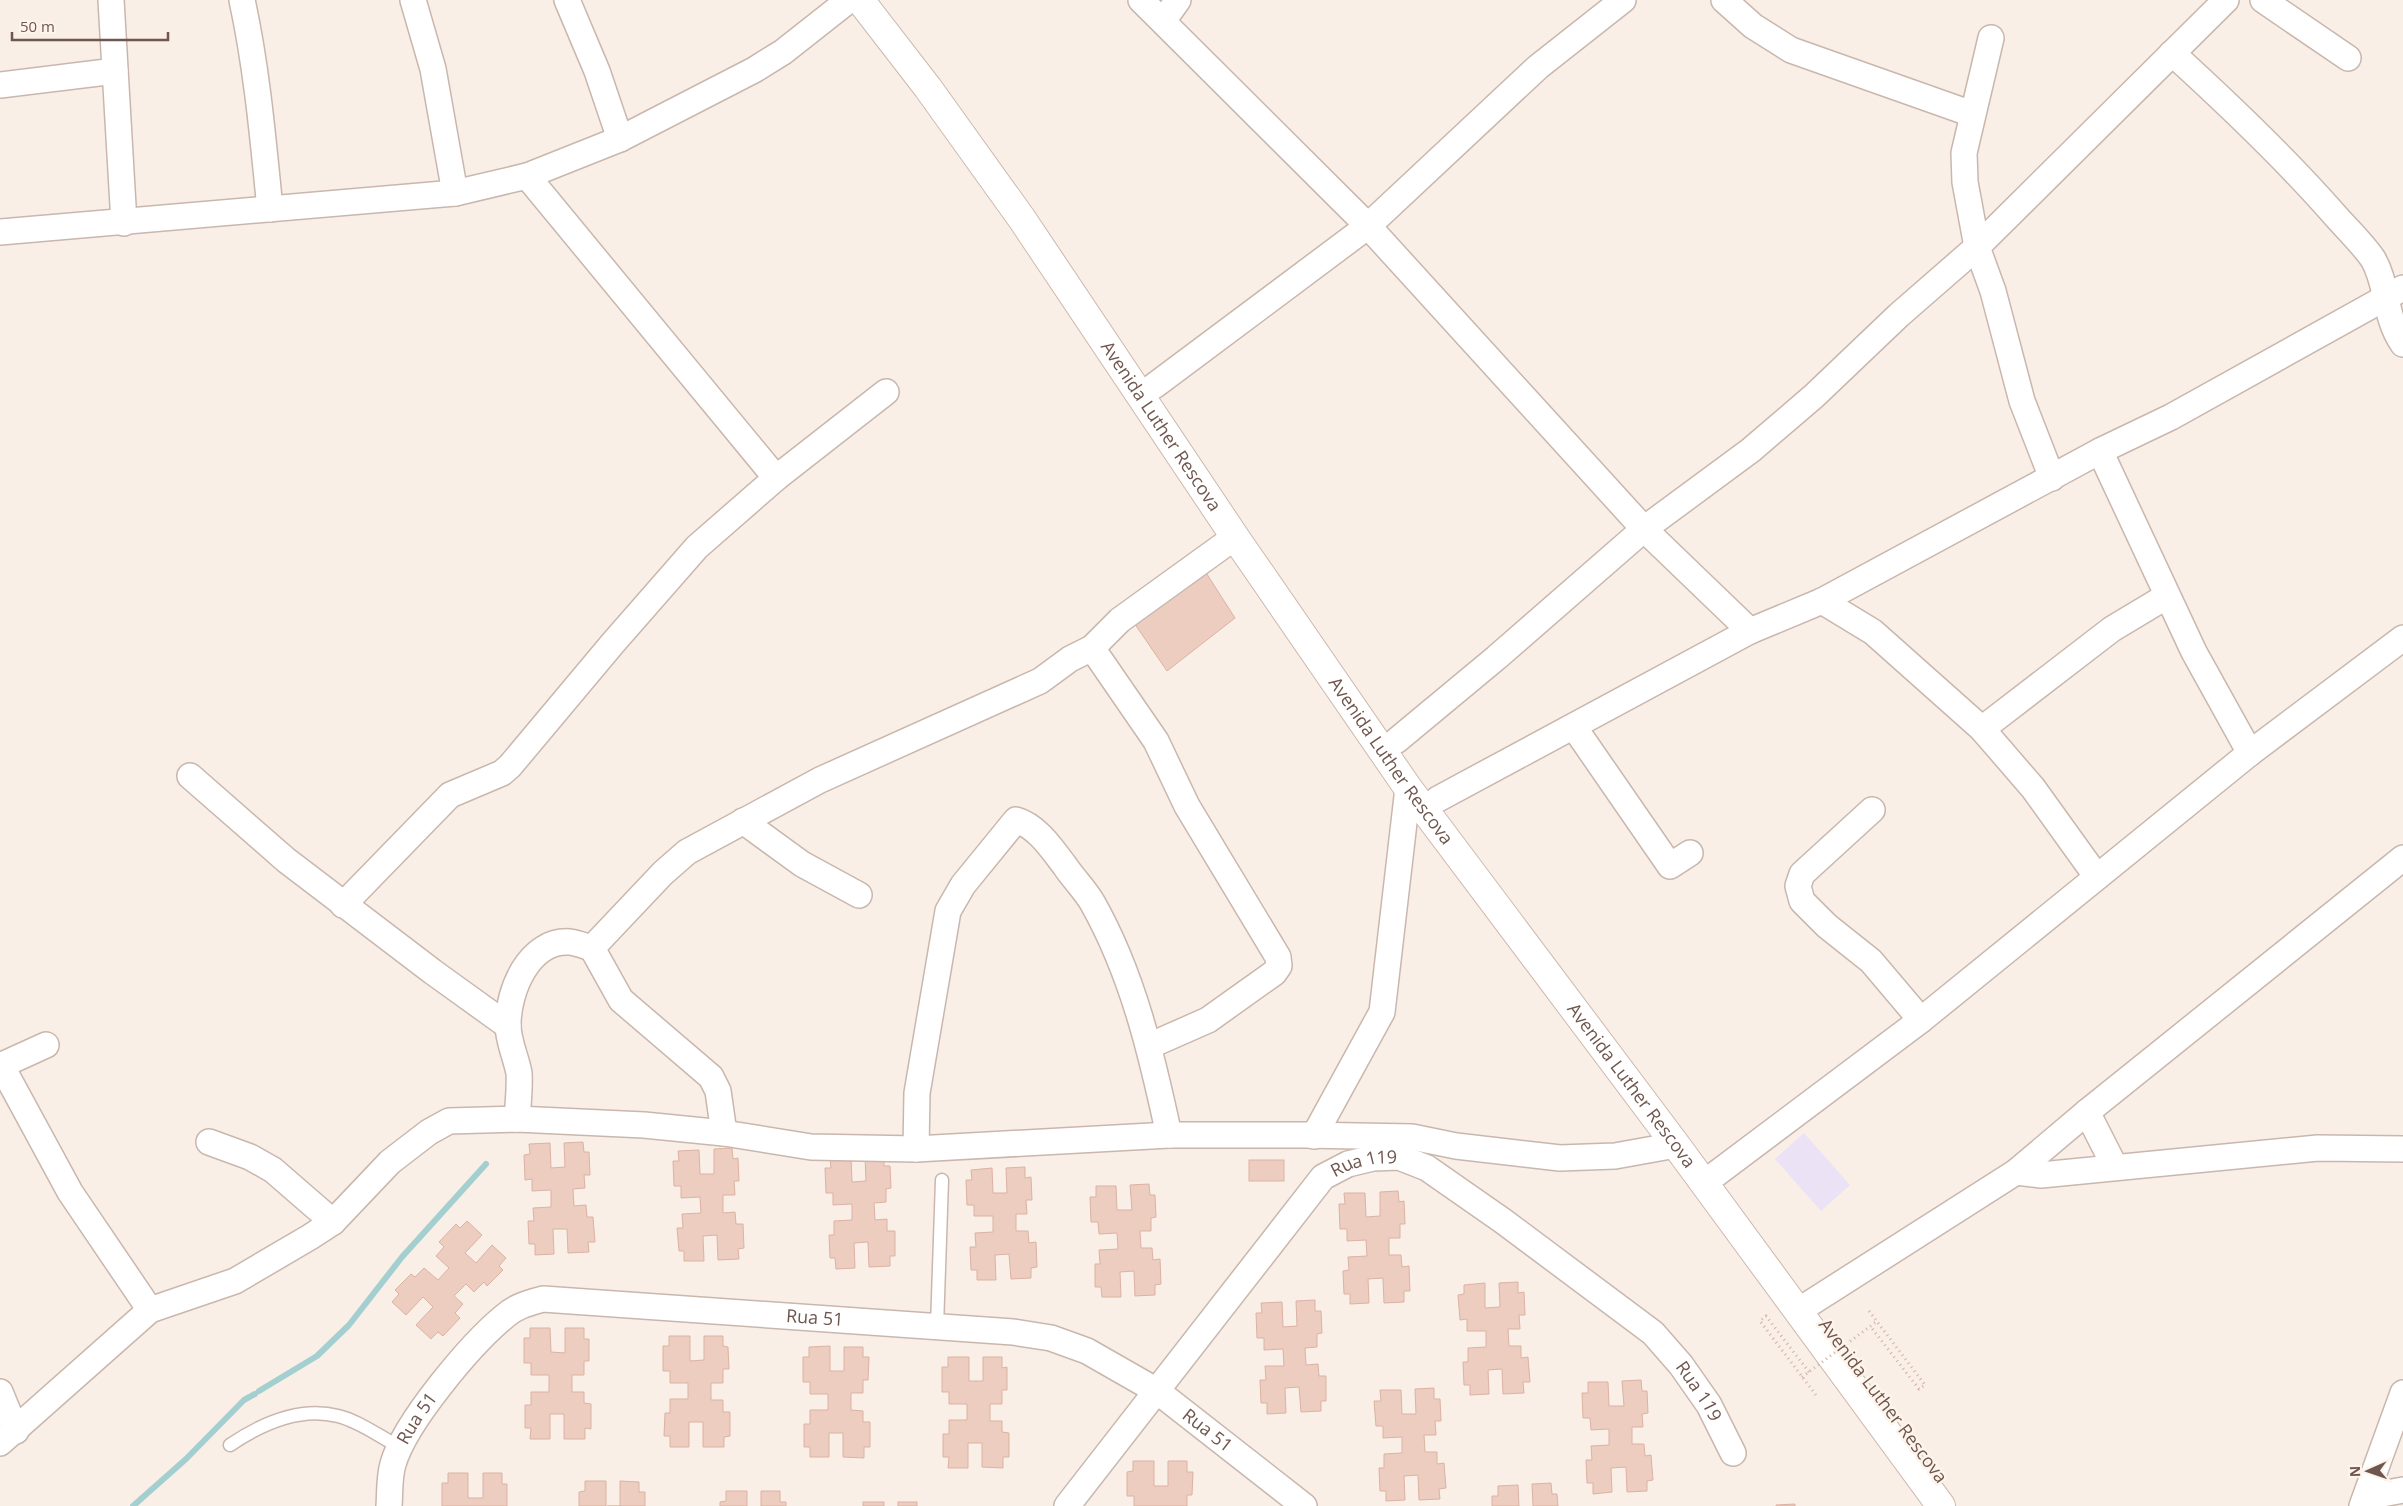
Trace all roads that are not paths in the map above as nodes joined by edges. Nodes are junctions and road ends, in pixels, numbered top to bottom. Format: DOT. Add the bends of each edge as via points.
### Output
graph roads {
  1 [pos="111,0"];
  2 [pos="242,0"];
  3 [pos="413,0"];
  4 [pos="567,0"];
  5 [pos="849,0"];
  6 [pos="860,0"];
  7 [pos="883,0"];
  8 [pos="1141,0"];
  9 [pos="1178,0"];
  10 [pos="1623,0"];
  11 [pos="1724,0"];
  12 [pos="2226,0"];
  13 [pos="2263,0"];
  14 [pos="1163,21"];
  15 [pos="1991,38"];
  16 [pos="2172,53"];
  17 [pos="2348,58"];
  18 [pos="115,71"];
  19 [pos="0,84"];
  20 [pos="1972,114"];
  21 [pos="620,139"];
  22 [pos="527,176"];
  23 [pos="455,193"];
  24 [pos="270,209"];
  25 [pos="124,223"];
  26 [pos="1368,226"];
  27 [pos="0,232"];
  28 [pos="1977,248"];
  29 [pos="2393,293"];
  30 [pos="2403,344"];
  31 [pos="1154,386"];
  32 [pos="886,392"];
  33 [pos="2100,451"];
  34 [pos="776,478"];
  35 [pos="2052,478"];
  36 [pos="1644,529"];
  37 [pos="1235,537"];
  38 [pos="2167,596"];
  39 [pos="1822,601"];
  40 [pos="1750,631"];
  41 [pos="2403,638"];
  42 [pos="1092,648"];
  43 [pos="1574,727"];
  44 [pos="1982,729"];
  45 [pos="1396,741"];
  46 [pos="2250,754"];
  47 [pos="190,776"];
  48 [pos="1408,788"];
  49 [pos="1438,799"];
  50 [pos="1872,810"];
  51 [pos="742,820"];
  52 [pos="1690,853"];
  53 [pos="2403,858"];
  54 [pos="2097,877"];
  55 [pos="859,895"];
  56 [pos="343,904"];
  57 [pos="592,948"];
  58 [pos="1921,1020"];
  59 [pos="508,1026"];
  60 [pos="46,1045"];
  61 [pos="1150,1046"];
  62 [pos="0,1066"];
  63 [pos="2087,1112"];
  64 [pos="517,1119"];
  65 [pos="724,1132"];
  66 [pos="1169,1135"];
  67 [pos="1314,1136"];
  68 [pos="209,1142"];
  69 [pos="1676,1145"];
  70 [pos="916,1149"];
  71 [pos="2403,1149"];
  72 [pos="2115,1167"];
  73 [pos="2016,1172"];
  74 [pos="1716,1174"];
  75 [pos="942,1180"];
  76 [pos="333,1222"];
  77 [pos="1810,1304"];
  78 [pos="150,1310"];
  79 [pos="937,1327"];
  80 [pos="1157,1391"];
  81 [pos="0,1392"];
  82 [pos="2403,1394"];
  83 [pos="8,1437"];
  84 [pos="230,1445"];
  85 [pos="400,1447"];
  86 [pos="1732,1453"];
  87 [pos="2403,1490"];
  88 [pos="2364,1502"];
  89 [pos="389,1506"];
  90 [pos="1068,1506"];
  91 [pos="1304,1506"];
  92 [pos="1941,1506"];
  93 [pos="1962,1506"];
  1 -- 18 [label="street"];
  2 -- 24 [label="street" via="252,44"];
  3 -- 23 [label="street" via="433,69"];
  4 -- 21 [label="street"];
  5 -- 21 [label="street" via="783,52 754,70"];
  6 -- 37 [label="main road, Avenida Luther Rescova" via="1022,219"];
  7 -- 31 [label="main road, Avenida Luther Rescova" via="1074,265"];
  8 -- 14 [label="street"];
  9 -- 14 [label="street"];
  10 -- 26 [label="street" via="1538,67"];
  11 -- 20 [label="street" via="1754,26 1790,50"];
  12 -- 16 [label="street"];
  13 -- 17 [label="street"];
  14 -- 26 [label="street"];
  15 -- 20 [label="street"];
  16 -- 28 [label="street"];
  16 -- 29 [label="street" via="2250,124 2372,258"];
  18 -- 19 [label="street"];
  18 -- 25 [label="street"];
  20 -- 28 [label="street" via="1964,163"];
  21 -- 22 [label="street"];
  22 -- 23 [label="street"];
  22 -- 34 [label="street"];
  23 -- 24 [label="street"];
  24 -- 25 [label="street"];
  25 -- 27 [label="street"];
  26 -- 31 [label="street"];
  26 -- 36 [label="street"];
  28 -- 35 [label="street" via="1993,291 2022,401"];
  28 -- 36 [label="street" via="1751,450"];
  29 -- 30 [label="street" via="2392,324"];
  29 -- 33 [label="street" via="2171,418"];
  31 -- 45 [label="main road, Avenida Luther Rescova"];
  32 -- 34 [label="street"];
  33 -- 35 [label="street"];
  33 -- 38 [label="street"];
  34 -- 56 [label="street" via="698,547 510,766 502,773 450,795"];
  35 -- 39 [label="street"];
  36 -- 40 [label="street"];
  36 -- 45 [label="street"];
  37 -- 42 [label="street" via="1120,620"];
  37 -- 48 [label="main road, Avenida Luther Rescova"];
  38 -- 44 [label="street" via="2112,629"];
  38 -- 46 [label="street"];
  39 -- 40 [label="street"];
  39 -- 44 [label="street" via="1873,632"];
  40 -- 43 [label="street"];
  41 -- 46 [label="street"];
  42 -- 51 [label="street" via="1040,682 820,780"];
  42 -- 61 [label="street" via="1156,741 1187,806 1278,957 1274,973 1208,1020"];
  43 -- 49 [label="street"];
  43 -- 52 [label="street" via="1670,866"];
  44 -- 54 [label="street" via="2034,788"];
  45 -- 49 [label="main road, Avenida Luther Rescova"];
  46 -- 54 [label="street"];
  47 -- 56 [label="street" via="286,860"];
  48 -- 67 [label="street" via="1382,1012"];
  48 -- 69 [label="main road, Avenida Luther Rescova"];
  49 -- 74 [label="main road, Avenida Luther Rescova"];
  50 -- 58 [label="street" via="1802,874 1798,886 1802,901 1871,961"];
  51 -- 55 [label="street" via="802,864"];
  51 -- 57 [label="street" via="687,852"];
  53 -- 63 [label="street"];
  54 -- 58 [label="street"];
  56 -- 59 [label="street"];
  57 -- 59 [label="street" via="570,942 551,946 522,969 512,992"];
  57 -- 65 [label="street" via="621,1000 711,1077 718,1091"];
  58 -- 74 [label="street"];
  59 -- 64 [label="street" via="519,1074"];
  60 -- 62 [label="street"];
  61 -- 66 [label="street"];
  61 -- 70 [label="street" via="1120,961 1091,902 1050,845 1016,820 963,885 948,911 917,1092"];
  62 -- 78 [label="street" via="70,1192"];
  63 -- 72 [label="street"];
  63 -- 73 [label="street"];
  64 -- 65 [label="street"];
  64 -- 76 [label="street" via="449,1121 429,1132 390,1162"];
  65 -- 70 [label="street" via="811,1147"];
  66 -- 67 [label="street"];
  66 -- 70 [label="street"];
  67 -- 69 [label="street" via="1412,1137 1456,1146 1560,1158 1615,1156"];
  68 -- 76 [label="street" via="250,1157 273,1170"];
  69 -- 92 [label="main road, Avenida Luther Rescova"];
  71 -- 72 [label="street" via="2318,1148"];
  72 -- 73 [label="street" via="2041,1175"];
  73 -- 77 [label="street"];
  74 -- 77 [label="main road, Avenida Luther Rescova"];
  75 -- 79 [label="lane"];
  76 -- 78 [label="street" via="235,1281"];
  77 -- 93 [label="main road, Avenida Luther Rescova"];
  78 -- 83 [label="street"];
  79 -- 80 [label="street, Rua 51" via="1051,1338 1087,1351"];
  79 -- 85 [label="street, Rua 51" via="543,1299 505,1315 468,1352 421,1412"];
  80 -- 86 [label="street, Rua 119" via="1323,1177 1348,1164 1373,1158 1399,1157 1427,1168 1495,1215 1653,1333 1710,1405"];
  80 -- 90 [label="street, Rua 119"];
  80 -- 91 [label="street, Rua 51"];
  81 -- 83 [label="street"];
  82 -- 88 [label="street"];
  84 -- 85 [label="lane" via="275,1421 316,1412 339,1416"];
  85 -- 89 [label="street, Rua 51" via="392,1465"];
  87 -- 88 [label="street"];
}
